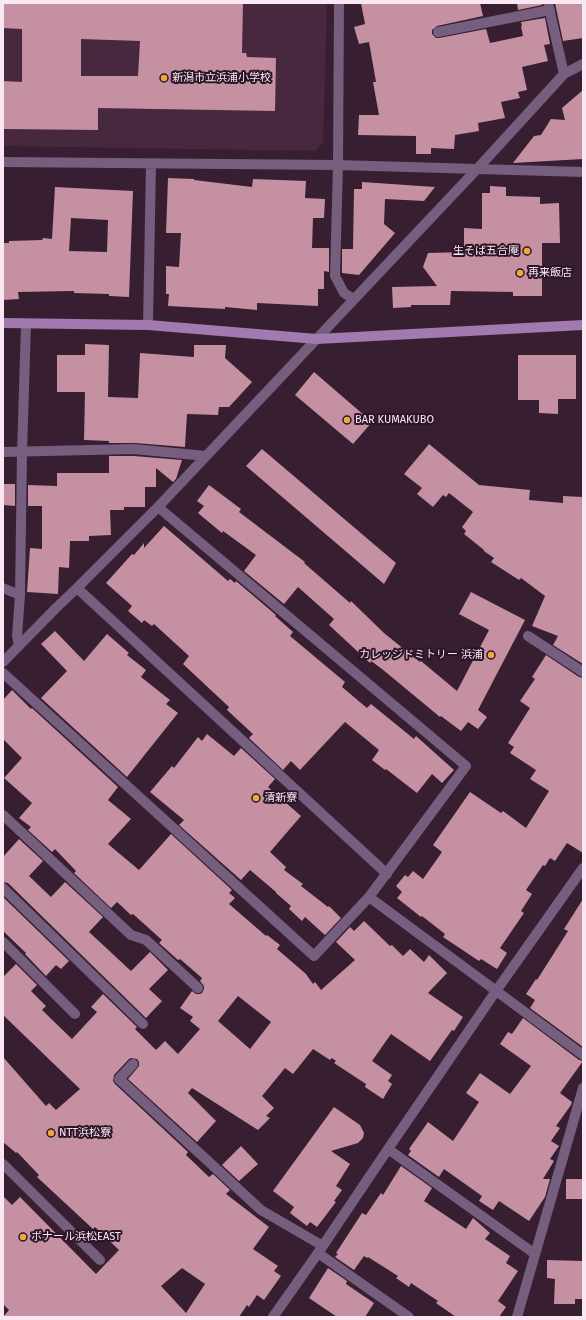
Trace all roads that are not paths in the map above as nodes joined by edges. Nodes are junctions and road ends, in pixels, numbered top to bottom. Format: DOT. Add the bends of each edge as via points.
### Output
graph roads {
  1 [pos="339,3"];
  2 [pos="549,6"];
  3 [pos="438,32"];
  4 [pos="583,64"];
  5 [pos="564,74"];
  6 [pos="3,162"];
  7 [pos="151,164"];
  8 [pos="338,165"];
  9 [pos="478,168"];
  10 [pos="583,172"];
  11 [pos="354,299"];
  12 [pos="3,323"];
  13 [pos="26,324"];
  14 [pos="148,325"];
  15 [pos="583,325"];
  16 [pos="317,339"];
  17 [pos="3,452"];
  18 [pos="22,453"];
  19 [pos="206,456"];
  20 [pos="158,507"];
  21 [pos="3,588"];
  22 [pos="77,588"];
  23 [pos="20,594"];
  24 [pos="528,636"];
  25 [pos="19,646"];
  26 [pos="3,662"];
  27 [pos="3,672"];
  28 [pos="583,672"];
  29 [pos="3,815"];
  30 [pos="583,868"];
  31 [pos="386,874"];
  32 [pos="3,888"];
  33 [pos="369,897"];
  34 [pos="3,942"];
  35 [pos="198,988"];
  36 [pos="496,991"];
  37 [pos="75,1014"];
  38 [pos="143,1024"];
  39 [pos="583,1055"];
  40 [pos="133,1064"];
  41 [pos="583,1088"];
  42 [pos="388,1149"];
  43 [pos="3,1164"];
  44 [pos="321,1250"];
  45 [pos="535,1254"];
  46 [pos="100,1260"];
  47 [pos="273,1317"];
  48 [pos="410,1317"];
  49 [pos="517,1317"];
  1 -- 8 [label="street"];
  2 -- 3 [label="street"];
  2 -- 5 [label="street"];
  4 -- 5 [label="street"];
  5 -- 9 [label="street"];
  6 -- 7 [label="street"];
  7 -- 8 [label="street"];
  7 -- 14 [label="street"];
  8 -- 9 [label="street"];
  8 -- 11 [label="street" via="335,276 344,293"];
  9 -- 10 [label="street"];
  9 -- 11 [label="street"];
  11 -- 16 [label="street"];
  12 -- 13 [label="street"];
  13 -- 14 [label="street"];
  13 -- 18 [label="street"];
  14 -- 16 [label="street"];
  15 -- 16 [label="street"];
  16 -- 19 [label="street"];
  17 -- 18 [label="street"];
  18 -- 19 [label="street" via="134,449"];
  18 -- 23 [label="street"];
  19 -- 20 [label="street"];
  20 -- 22 [label="street"];
  20 -- 31 [label="street" via="466,766"];
  21 -- 23 [label="street"];
  22 -- 25 [label="street"];
  22 -- 31 [label="street"];
  23 -- 25 [label="street" via="17,636"];
  24 -- 28 [label="street"];
  25 -- 26 [label="street"];
  27 -- 33 [label="street" via="314,956"];
  29 -- 35 [label="street" via="131,934 146,940"];
  30 -- 36 [label="street"];
  31 -- 33 [label="street"];
  32 -- 38 [label="street"];
  33 -- 36 [label="street"];
  34 -- 37 [label="street"];
  36 -- 39 [label="street"];
  36 -- 42 [label="street"];
  40 -- 44 [label="street" via="119,1079 261,1210"];
  41 -- 45 [label="street"];
  42 -- 44 [label="street"];
  42 -- 45 [label="street"];
  43 -- 46 [label="street"];
  44 -- 47 [label="street"];
  44 -- 48 [label="street"];
  45 -- 49 [label="street"];
}
